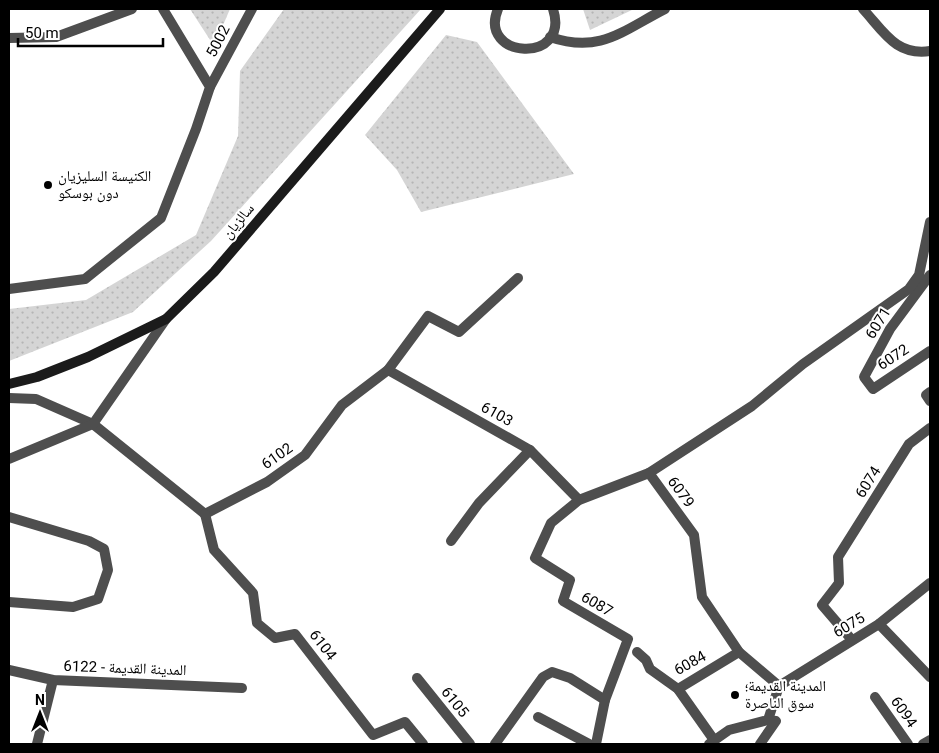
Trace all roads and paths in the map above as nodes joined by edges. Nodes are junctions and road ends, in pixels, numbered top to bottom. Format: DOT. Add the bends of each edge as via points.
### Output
graph roads {
  1 [pos="132,9"];
  2 [pos="163,9"];
  3 [pos="252,9"];
  4 [pos="440,9"];
  5 [pos="498,9"];
  6 [pos="553,9"];
  7 [pos="665,9"];
  8 [pos="863,9"];
  9 [pos="550,37"];
  10 [pos="9,38"];
  11 [pos="930,51"];
  12 [pos="210,87"];
  13 [pos="930,222"];
  14 [pos="926,264"];
  15 [pos="930,275"];
  16 [pos="518,278"];
  17 [pos="9,290"];
  18 [pos="166,318"];
  19 [pos="930,351"];
  20 [pos="388,370"];
  21 [pos="9,384"];
  22 [pos="873,389"];
  23 [pos="930,392"];
  24 [pos="9,398"];
  25 [pos="930,401"];
  26 [pos="93,424"];
  27 [pos="930,428"];
  28 [pos="530,450"];
  29 [pos="9,459"];
  30 [pos="649,473"];
  31 [pos="579,500"];
  32 [pos="205,514"];
  33 [pos="9,517"];
  34 [pos="451,540"];
  35 [pos="930,583"];
  36 [pos="9,602"];
  37 [pos="879,624"];
  38 [pos="852,640"];
  39 [pos="637,652"];
  40 [pos="739,652"];
  41 [pos="9,670"];
  42 [pos="930,677"];
  43 [pos="417,678"];
  44 [pos="53,680"];
  45 [pos="780,686"];
  46 [pos="242,688"];
  47 [pos="678,688"];
  48 [pos="875,697"];
  49 [pos="605,700"];
  50 [pos="538,717"];
  51 [pos="768,720"];
  52 [pos="930,740"];
  53 [pos="712,742"];
  54 [pos="36,744"];
  55 [pos="423,744"];
  56 [pos="470,744"];
  57 [pos="495,744"];
  58 [pos="589,744"];
  59 [pos="596,744"];
  60 [pos="760,744"];
  61 [pos="908,744"];
  62 [pos="923,744"];
  1 -- 10 [label="street" via="56,37"];
  2 -- 12 [label="street"];
  3 -- 12 [label="street, 5002"];
  4 -- 18 [label="street, سالزيان" via="214,272"];
  5 -- 9 [label="street" via="495,24 499,34 514,48 534,49"];
  6 -- 9 [label="street" via="555,24"];
  7 -- 9 [label="street" via="604,41 584,45"];
  8 -- 11 [label="street" via="904,50"];
  12 -- 17 [label="street, 5002" via="162,218 85,280"];
  13 -- 14 [label="street, 6079"];
  14 -- 30 [label="street, 6079" via="909,289 803,364 752,406"];
  15 -- 22 [label="street, 6071" via="890,329 864,378"];
  16 -- 20 [label="street, 6102" via="459,332 428,316"];
  18 -- 21 [label="street, سالزيان" via="88,357"];
  18 -- 26 [label="street"];
  19 -- 22 [label="street, 6072"];
  20 -- 28 [label="street, 6103"];
  20 -- 32 [label="street, 6102" via="342,405 305,455 267,482"];
  23 -- 25 [label="street" via="926,395"];
  24 -- 26 [label="street" via="36,399"];
  26 -- 29 [label="street"];
  26 -- 32 [label="street"];
  27 -- 38 [label="street, 6074" via="909,444 838,557 839,583 822,605"];
  28 -- 31 [label="street, 6103"];
  28 -- 34 [label="street" via="479,503"];
  30 -- 31 [label="street, 6087"];
  30 -- 40 [label="street, 6079" via="694,535 702,597"];
  31 -- 49 [label="street, 6087" via="551,523 535,558 570,580 562,601 628,639"];
  32 -- 55 [label="street, 6104" via="214,550 253,593 257,624 276,638 295,634 373,735 406,722"];
  33 -- 36 [label="street" via="89,541 104,549 108,570 98,599 73,607"];
  35 -- 37 [label="street, 6075"];
  37 -- 38 [label="street, 6075"];
  37 -- 42 [label="street"];
  38 -- 45 [label="street, 6075"];
  39 -- 47 [label="street, 6084" via="650,669"];
  40 -- 45 [label="street, 6079"];
  40 -- 47 [label="street, 6084"];
  41 -- 44 [label="street, المدينة القديمة - 6122"];
  43 -- 56 [label="street, 6105"];
  44 -- 46 [label="street, المدينة القديمة - 6122"];
  44 -- 54 [label="street"];
  45 -- 51 [label="street"];
  47 -- 53 [label="street"];
  48 -- 61 [label="street, 6094"];
  49 -- 57 [label="street" via="570,678 552,672 543,677"];
  49 -- 59 [label="street, 6087"];
  50 -- 58 [label="street"];
  51 -- 53 [label="street" via="729,730"];
  51 -- 60 [label="street" via="776,721"];
  52 -- 62 [label="street"];
}
